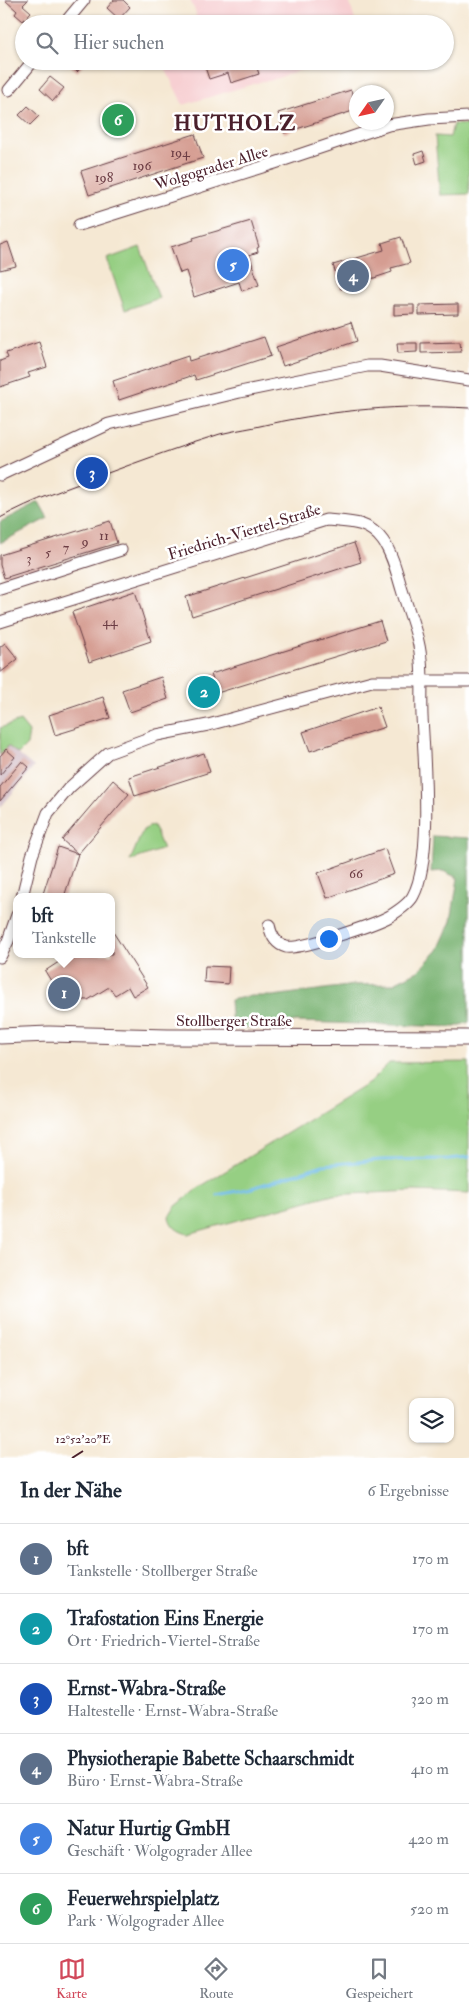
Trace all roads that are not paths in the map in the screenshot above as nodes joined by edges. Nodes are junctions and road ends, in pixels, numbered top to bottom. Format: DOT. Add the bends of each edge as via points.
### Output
graph roads {
  1 [pos="84,0"];
  2 [pos="72,15"];
  3 [pos="26,70"];
  4 [pos="10,90"];
  5 [pos="469,117"];
  6 [pos="79,225"];
  7 [pos="469,380"];
  8 [pos="0,474"];
  9 [pos="121,550"];
  10 [pos="0,589"];
  11 [pos="0,622"];
  12 [pos="422,680"];
  13 [pos="469,681"];
  14 [pos="23,893"];
  15 [pos="13,925"];
  16 [pos="269,925"];
  17 [pos="0,957"];
  18 [pos="0,1036"];
  19 [pos="469,1038"];
  1 -- 2 [label="street"];
  3 -- 4 [label="street"];
  5 -- 6 [label="street, Wolgograder Allee" via="388,125"];
  7 -- 8 [label="street" via="366,366 109,424"];
  9 -- 10 [label="street"];
  11 -- 12 [label="street, Friedrich-Viertel-Straße" via="326,520 361,523 382,540 390,554 418,642"];
  12 -- 13 [label="street"];
  12 -- 14 [label="street" via="372,681 208,725 157,735 108,753 69,788 48,814"];
  12 -- 16 [label="street, Friedrich-Viertel-Straße" via="424,830 421,872 412,898 389,917 294,948 278,944"];
  15 -- 17 [label="street"];
  18 -- 19 [label="main road, Stollberger Straße"];
}
